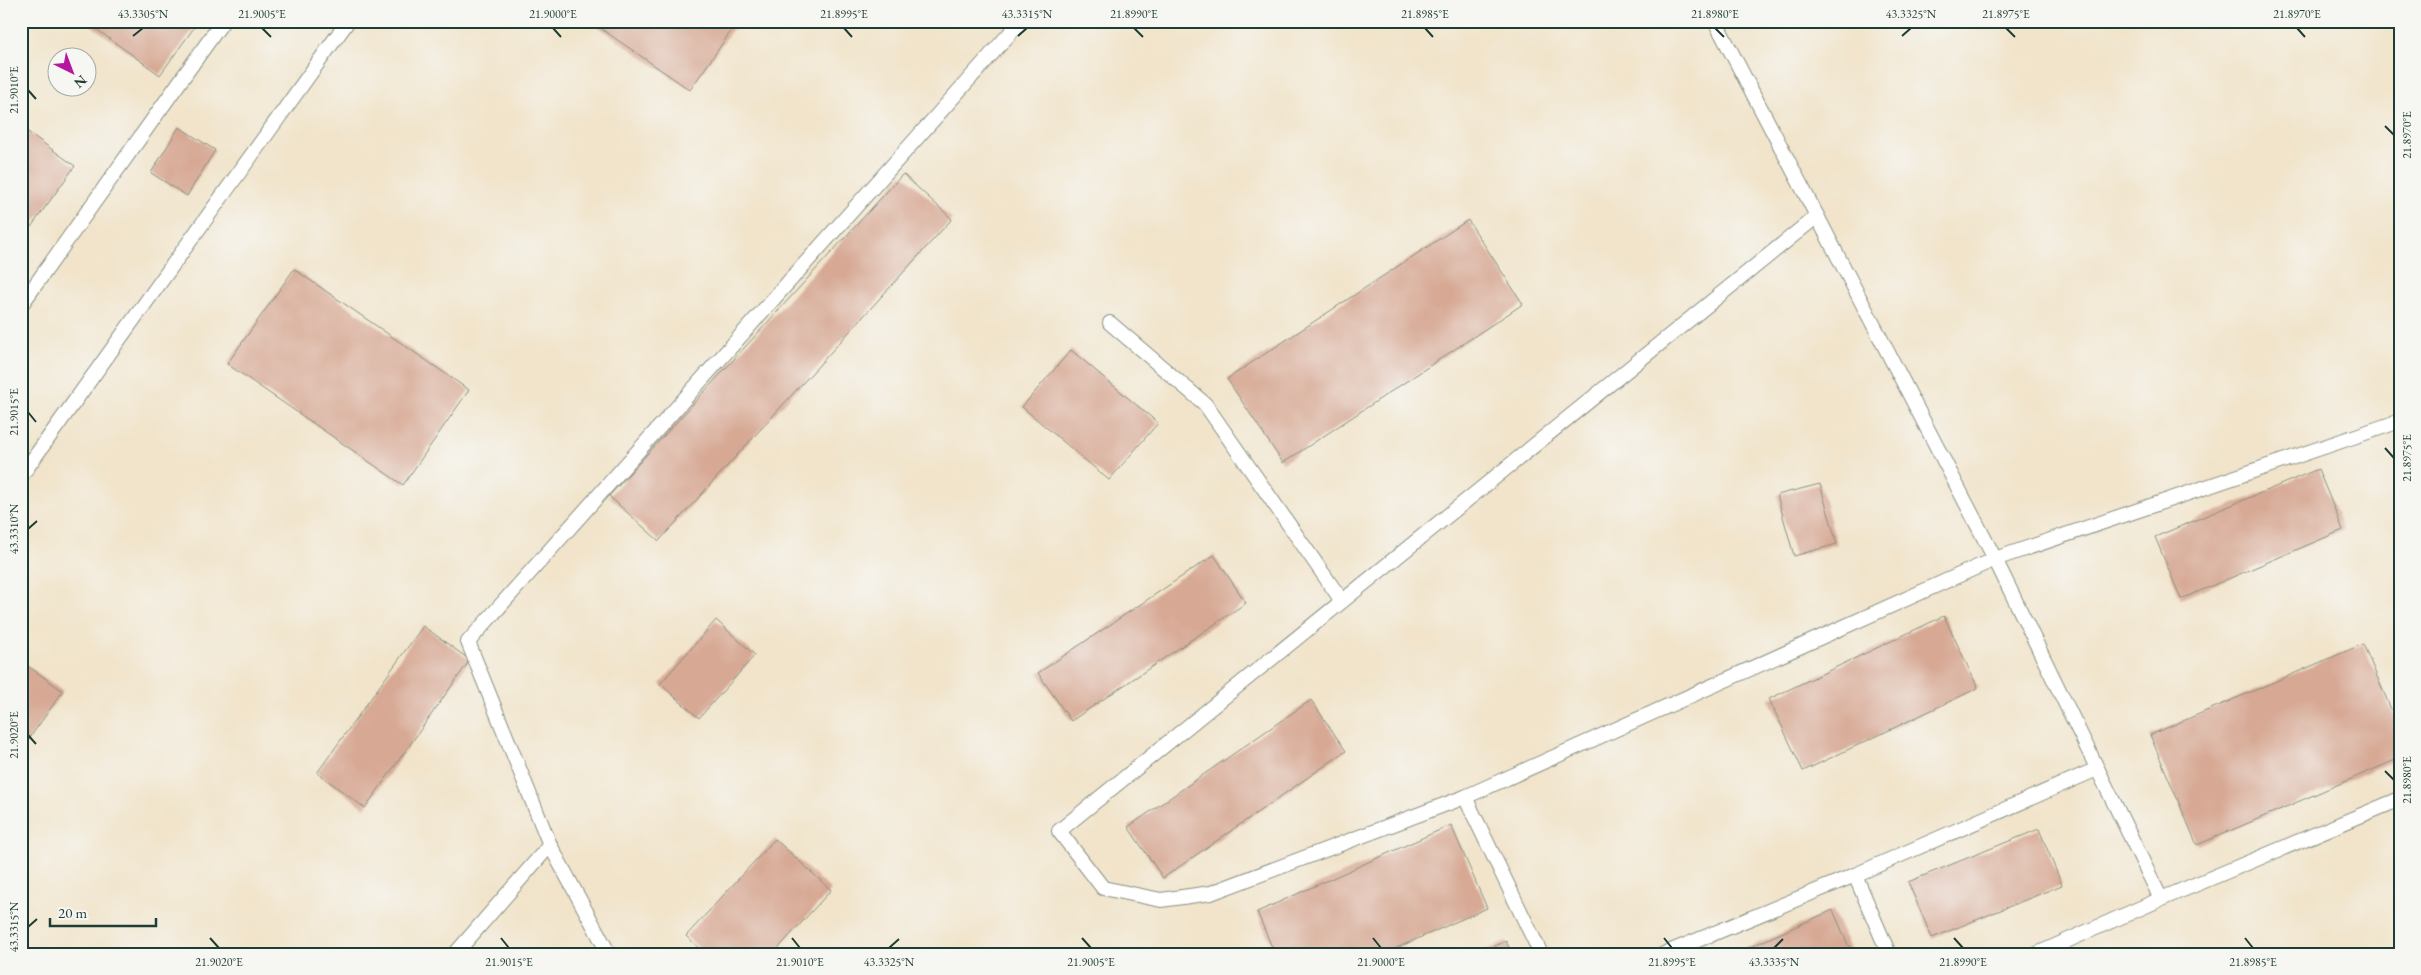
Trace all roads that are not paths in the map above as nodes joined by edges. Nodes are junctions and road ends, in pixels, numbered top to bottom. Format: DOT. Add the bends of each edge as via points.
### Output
graph roads {
  1 [pos="223,21"];
  2 [pos="348,21"];
  3 [pos="1021,21"];
  4 [pos="1715,21"];
  5 [pos="1818,216"];
  6 [pos="21,305"];
  7 [pos="1110,322"];
  8 [pos="2400,421"];
  9 [pos="21,476"];
  10 [pos="1996,559"];
  11 [pos="1342,601"];
  12 [pos="2097,768"];
  13 [pos="1465,797"];
  14 [pos="2400,799"];
  15 [pos="550,845"];
  16 [pos="1855,875"];
  17 [pos="2160,899"];
  18 [pos="455,954"];
  19 [pos="610,954"];
  20 [pos="1541,954"];
  21 [pos="1664,954"];
  22 [pos="1889,954"];
  23 [pos="2037,954"];
  1 -- 6 [label="lane"];
  2 -- 9 [label="lane"];
  3 -- 15 [label="lane" via="468,642"];
  4 -- 5 [label="lane"];
  5 -- 10 [label="lane"];
  5 -- 11 [label="lane"];
  7 -- 11 [label="lane" via="1205,404"];
  8 -- 10 [label="lane"];
  10 -- 12 [label="lane"];
  10 -- 13 [label="lane"];
  11 -- 13 [label="lane" via="1058,831 1103,888 1161,900 1211,893"];
  12 -- 16 [label="lane"];
  12 -- 17 [label="lane"];
  13 -- 20 [label="lane"];
  14 -- 17 [label="lane"];
  15 -- 18 [label="lane"];
  15 -- 19 [label="lane"];
  16 -- 21 [label="lane"];
  16 -- 22 [label="lane"];
  17 -- 23 [label="lane"];
}
